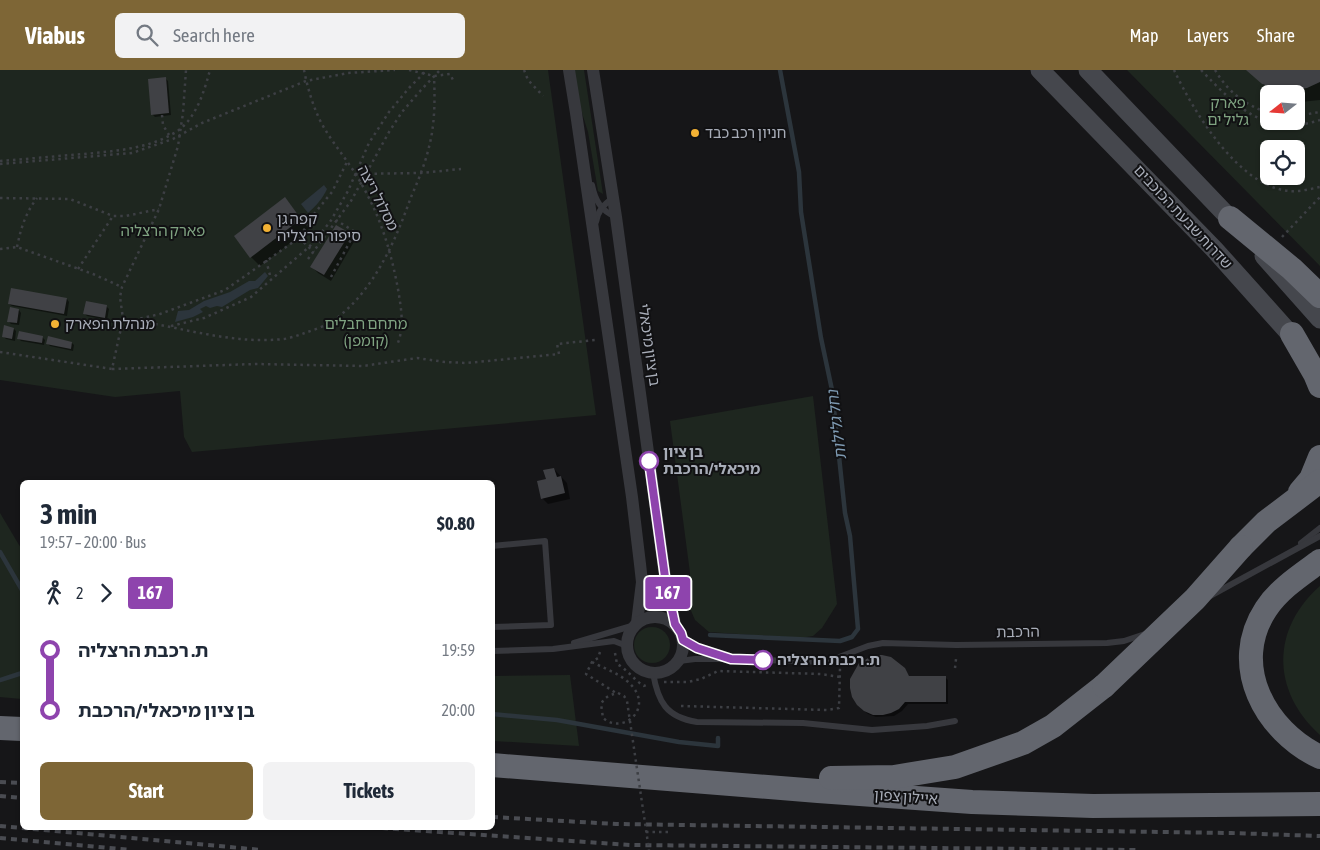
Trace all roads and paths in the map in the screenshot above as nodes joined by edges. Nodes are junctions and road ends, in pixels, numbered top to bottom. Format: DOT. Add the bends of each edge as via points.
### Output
graph roads {
  1 [pos="186,70"];
  2 [pos="210,70"];
  3 [pos="304,70"];
  4 [pos="395,70"];
  5 [pos="409,70"];
  6 [pos="440,70"];
  7 [pos="524,70"];
  8 [pos="569,70"];
  9 [pos="593,70"];
  10 [pos="1040,70"];
  11 [pos="1088,70"];
  12 [pos="1174,70"];
  13 [pos="1201,70"];
  14 [pos="1215,70"];
  15 [pos="425,71"];
  16 [pos="434,76"];
  17 [pos="306,81"];
  18 [pos="454,82"];
  19 [pos="543,96"];
  20 [pos="1260,109"];
  21 [pos="1320,112"];
  22 [pos="576,113"];
  23 [pos="1305,114"];
  24 [pos="162,116"];
  25 [pos="1320,120"];
  26 [pos="182,127"];
  27 [pos="169,135"];
  28 [pos="180,135"];
  29 [pos="173,139"];
  30 [pos="178,146"];
  31 [pos="0,162"];
  32 [pos="347,162"];
  33 [pos="461,169"];
  34 [pos="367,173"];
  35 [pos="421,173"];
  36 [pos="355,174"];
  37 [pos="361,183"];
  38 [pos="1320,187"];
  39 [pos="1320,197"];
  40 [pos="0,198"];
  41 [pos="37,198"];
  42 [pos="613,198"];
  43 [pos="602,208"];
  44 [pos="159,209"];
  45 [pos="113,216"];
  46 [pos="616,217"];
  47 [pos="1230,218"];
  48 [pos="336,220"];
  49 [pos="594,234"];
  50 [pos="299,238"];
  51 [pos="1281,238"];
  52 [pos="17,247"];
  53 [pos="309,247"];
  54 [pos="0,249"];
  55 [pos="390,250"];
  56 [pos="314,252"];
  57 [pos="308,259"];
  58 [pos="266,260"];
  59 [pos="78,269"];
  60 [pos="331,277"];
  61 [pos="272,279"];
  62 [pos="122,287"];
  63 [pos="1320,296"];
  64 [pos="123,319"];
  65 [pos="1320,319"];
  66 [pos="132,320"];
  67 [pos="169,326"];
  68 [pos="1292,334"];
  69 [pos="595,340"];
  70 [pos="397,345"];
  71 [pos="0,352"];
  72 [pos="1320,369"];
  73 [pos="112,370"];
  74 [pos="1320,386"];
  75 [pos="1320,457"];
  76 [pos="1320,481"];
  77 [pos="1292,501"];
  78 [pos="1320,528"];
  79 [pos="1320,536"];
  80 [pos="495,546"];
  81 [pos="1286,554"];
  82 [pos="1320,561"];
  83 [pos="636,624"];
  84 [pos="675,624"];
  85 [pos="495,627"];
  86 [pos="683,640"];
  87 [pos="614,641"];
  88 [pos="627,646"];
  89 [pos="559,648"];
  90 [pos="495,651"];
  91 [pos="731,659"];
  92 [pos="956,659"];
  93 [pos="679,661"];
  94 [pos="840,668"];
  95 [pos="955,668"];
  96 [pos="840,677"];
  97 [pos="654,678"];
  98 [pos="618,693"];
  99 [pos="676,705"];
  100 [pos="955,721"];
  101 [pos="0,728"];
  102 [pos="20,729"];
  103 [pos="1320,757"];
  104 [pos="495,765"];
  105 [pos="701,781"];
  106 [pos="1320,804"];
  107 [pos="646,832"];
  108 [pos="670,832"];
  109 [pos="649,850"];
  1 -- 26 [label="path"];
  2 -- 26 [label="path" via="204,92"];
  3 -- 17 [label="path, מסלול ריצה"];
  4 -- 17 [label="path" via="348,73"];
  5 -- 15 [label="path"];
  6 -- 16 [label="path"];
  7 -- 19 [label="path" via="528,80"];
  8 -- 22 [label="street"];
  9 -- 42 [label="street, בן ציון מיכאלי"];
  10 -- 68 [label="main road, שדרות שבעת הכוכבים"];
  11 -- 47 [label="main road"];
  12 -- 38 [label="path" via="1206,127 1254,177 1291,191"];
  13 -- 25 [label="path" via="1236,105 1254,116 1291,125"];
  14 -- 20 [label="path" via="1240,100"];
  15 -- 16 [label="path"];
  15 -- 36 [label="path" via="389,112 369,143"];
  16 -- 18 [label="path" via="450,74"];
  16 -- 34 [label="path" via="402,112"];
  16 -- 35 [label="path" via="434,118"];
  17 -- 28 [label="path"];
  17 -- 32 [label="path, מסלול ריצה" via="325,129"];
  21 -- 23 [label="path"];
  22 -- 43 [label="lane" via="584,136 594,192"];
  22 -- 49 [label="street"];
  24 -- 27 [label="path"];
  26 -- 27 [label="path"];
  26 -- 28 [label="path"];
  27 -- 29 [label="path"];
  27 -- 31 [label="path" via="131,149"];
  28 -- 29 [label="path"];
  28 -- 30 [label="path"];
  29 -- 30 [label="path"];
  29 -- 31 [label="path" via="132,153"];
  30 -- 44 [label="path"];
  32 -- 36 [label="path, מסלול ריצה"];
  32 -- 50 [label="path" via="332,192"];
  33 -- 35 [label="path"];
  34 -- 35 [label="path"];
  34 -- 36 [label="path"];
  34 -- 37 [label="path"];
  35 -- 55 [label="path"];
  36 -- 37 [label="path, מסלול ריצה"];
  36 -- 53 [label="path" via="330,222"];
  37 -- 48 [label="path"];
  37 -- 55 [label="path, מסלול ריצה"];
  39 -- 51 [label="path"];
  40 -- 41 [label="path"];
  41 -- 45 [label="path" via="70,199"];
  41 -- 52 [label="path" via="21,225"];
  42 -- 43 [label="lane"];
  42 -- 46 [label="street, בן ציון מיכאלי"];
  43 -- 46 [label="lane"];
  43 -- 49 [label="lane" via="597,214"];
  44 -- 45 [label="path"];
  44 -- 62 [label="path"];
  45 -- 59 [label="path"];
  46 -- 84 [label="street, בן ציון מיכאלי" via="665,577"];
  47 -- 63 [label="highway"];
  47 -- 65 [label="main road"];
  48 -- 56 [label="path"];
  48 -- 60 [label="path" via="354,232"];
  49 -- 83 [label="street" via="642,582"];
  50 -- 53 [label="path"];
  50 -- 58 [label="path"];
  52 -- 54 [label="path"];
  52 -- 59 [label="path"];
  53 -- 56 [label="path"];
  53 -- 61 [label="path"];
  55 -- 67 [label="path" via="361,295 336,319 313,331 286,339 255,339 210,335"];
  55 -- 70 [label="path, מסלול ריצה" via="402,310 401,337"];
  56 -- 57 [label="path"];
  58 -- 61 [label="path"];
  58 -- 66 [label="path" via="225,290 160,314"];
  59 -- 62 [label="path"];
  61 -- 67 [label="path" via="251,297 225,310"];
  62 -- 64 [label="path"];
  64 -- 66 [label="path"];
  64 -- 73 [label="path"];
  66 -- 67 [label="path"];
  68 -- 72 [label="main road, שדרות שבעת הכוכבים"];
  68 -- 74 [label="highway"];
  69 -- 73 [label="path" via="558,344 558,354 467,363 417,358 363,366 255,364"];
  71 -- 73 [label="path"];
  75 -- 77 [label="highway" via="1311,479"];
  76 -- 77 [label="highway"];
  77 -- 105 [label="highway, bridge" via="1266,522 1194,599 1104,686 1053,726 1023,743 955,767 894,777"];
  78 -- 81 [label="lane, הרכבת"];
  79 -- 81 [label="lane, הרכבת"];
  80 -- 85 [label="lane" via="544,541 551,624"];
  81 -- 91 [label="lane, הרכבת" via="1152,631 1124,641 1107,644 883,643 826,662"];
  82 -- 103 [label="highway" via="1274,598 1257,626 1250,656 1256,687 1272,717 1298,745"];
  83 -- 84 [label="street" via="651,617 660,617"];
  83 -- 88 [label="street" via="628,636"];
  83 -- 89 [label="lane"];
  84 -- 86 [label="street"];
  86 -- 91 [label="lane, הרכבת"];
  86 -- 93 [label="street"];
  87 -- 88 [label="lane"];
  87 -- 89 [label="lane"];
  87 -- 97 [label="path" via="616,664 644,686"];
  88 -- 97 [label="street" via="638,668"];
  89 -- 90 [label="lane"];
  91 -- 93 [label="lane, הרכבת"];
  92 -- 95 [label="path"];
  93 -- 97 [label="street"];
  94 -- 96 [label="path"];
  96 -- 97 [label="path" via="718,672 688,682"];
  96 -- 99 [label="path" via="839,708"];
  97 -- 100 [label="lane" via="663,705 674,715 697,722 803,723 872,730"];
  98 -- 98 [label="path" via="586,674 592,662 627,680 641,703 632,717 614,724 603,718 601,704 604,698"];
  98 -- 107 [label="path, bridge" via="627,701"];
  101 -- 102 [label="highway"];
  104 -- 105 [label="highway, איילון צפון"];
  105 -- 106 [label="highway, איילון צפון" via="982,802 1093,806"];
  107 -- 108 [label="path"];
  107 -- 109 [label="path, bridge"];
}
